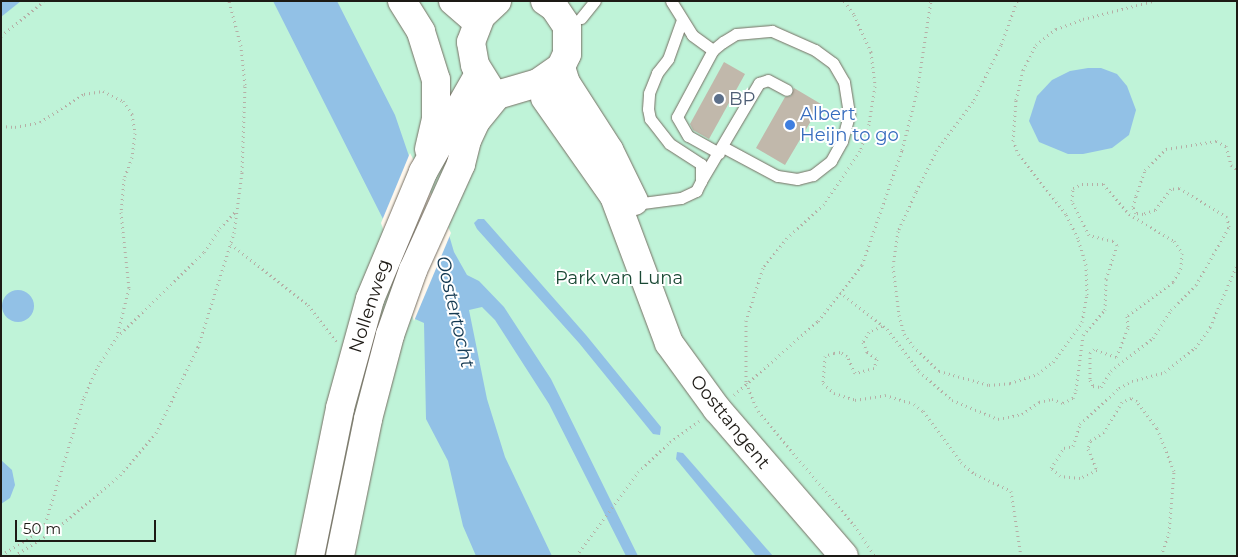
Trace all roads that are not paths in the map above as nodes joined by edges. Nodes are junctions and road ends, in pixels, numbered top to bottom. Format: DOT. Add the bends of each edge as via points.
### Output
graph roads {
  1 [pos="402,1"];
  2 [pos="453,1"];
  3 [pos="497,1"];
  4 [pos="544,1"];
  5 [pos="671,1"];
  6 [pos="582,7"];
  7 [pos="682,20"];
  8 [pos="477,22"];
  9 [pos="713,50"];
  10 [pos="479,74"];
  11 [pos="557,82"];
  12 [pos="787,90"];
  13 [pos="504,97"];
  14 [pos="721,150"];
  15 [pos="423,172"];
  16 [pos="701,181"];
  17 [pos="635,204"];
  18 [pos="645,272"];
  19 [pos="310,556"];
  20 [pos="340,556"];
  21 [pos="844,556"];
  1 -- 15 [label="main road" via="422,32 436,80 436,118"];
  2 -- 8 [label="main road"];
  3 -- 8 [label="main road"];
  4 -- 11 [label="main road" via="554,7 567,26 567,54"];
  5 -- 7 [label="lane"];
  6 -- 11 [label="main road" via="584,41 581,55"];
  7 -- 9 [label="lane" via="692,35"];
  7 -- 16 [label="lane" via="668,59 657,73 649,93 648,109 650,119 669,143 701,164"];
  8 -- 10 [label="main road" via="472,49"];
  9 -- 14 [label="lane" via="677,117 688,136"];
  9 -- 14 [label="lane" via="736,34 772,31 815,50 833,63 844,82 848,115 842,141 831,162 813,175 797,180 777,176"];
  10 -- 13 [label="main road"];
  10 -- 15 [label="main road, Nollenweg"];
  11 -- 13 [label="main road"];
  11 -- 17 [label="main road, Oosttangent" via="609,150"];
  11 -- 18 [label="main road, Oosttangent" via="614,196 631,248"];
  12 -- 14 [label="lane" via="768,80 759,83"];
  13 -- 20 [label="main road, Nollenweg" via="476,146 461,164 400,304 378,376"];
  14 -- 16 [label="lane"];
  15 -- 19 [label="main road, Nollenweg" via="382,267 353,360"];
  16 -- 17 [label="lane" via="696,191 681,198"];
  17 -- 18 [label="main road, Oosttangent" via="645,248"];
  18 -- 21 [label="main road, Oosttangent" via="670,343 717,409"];
}
